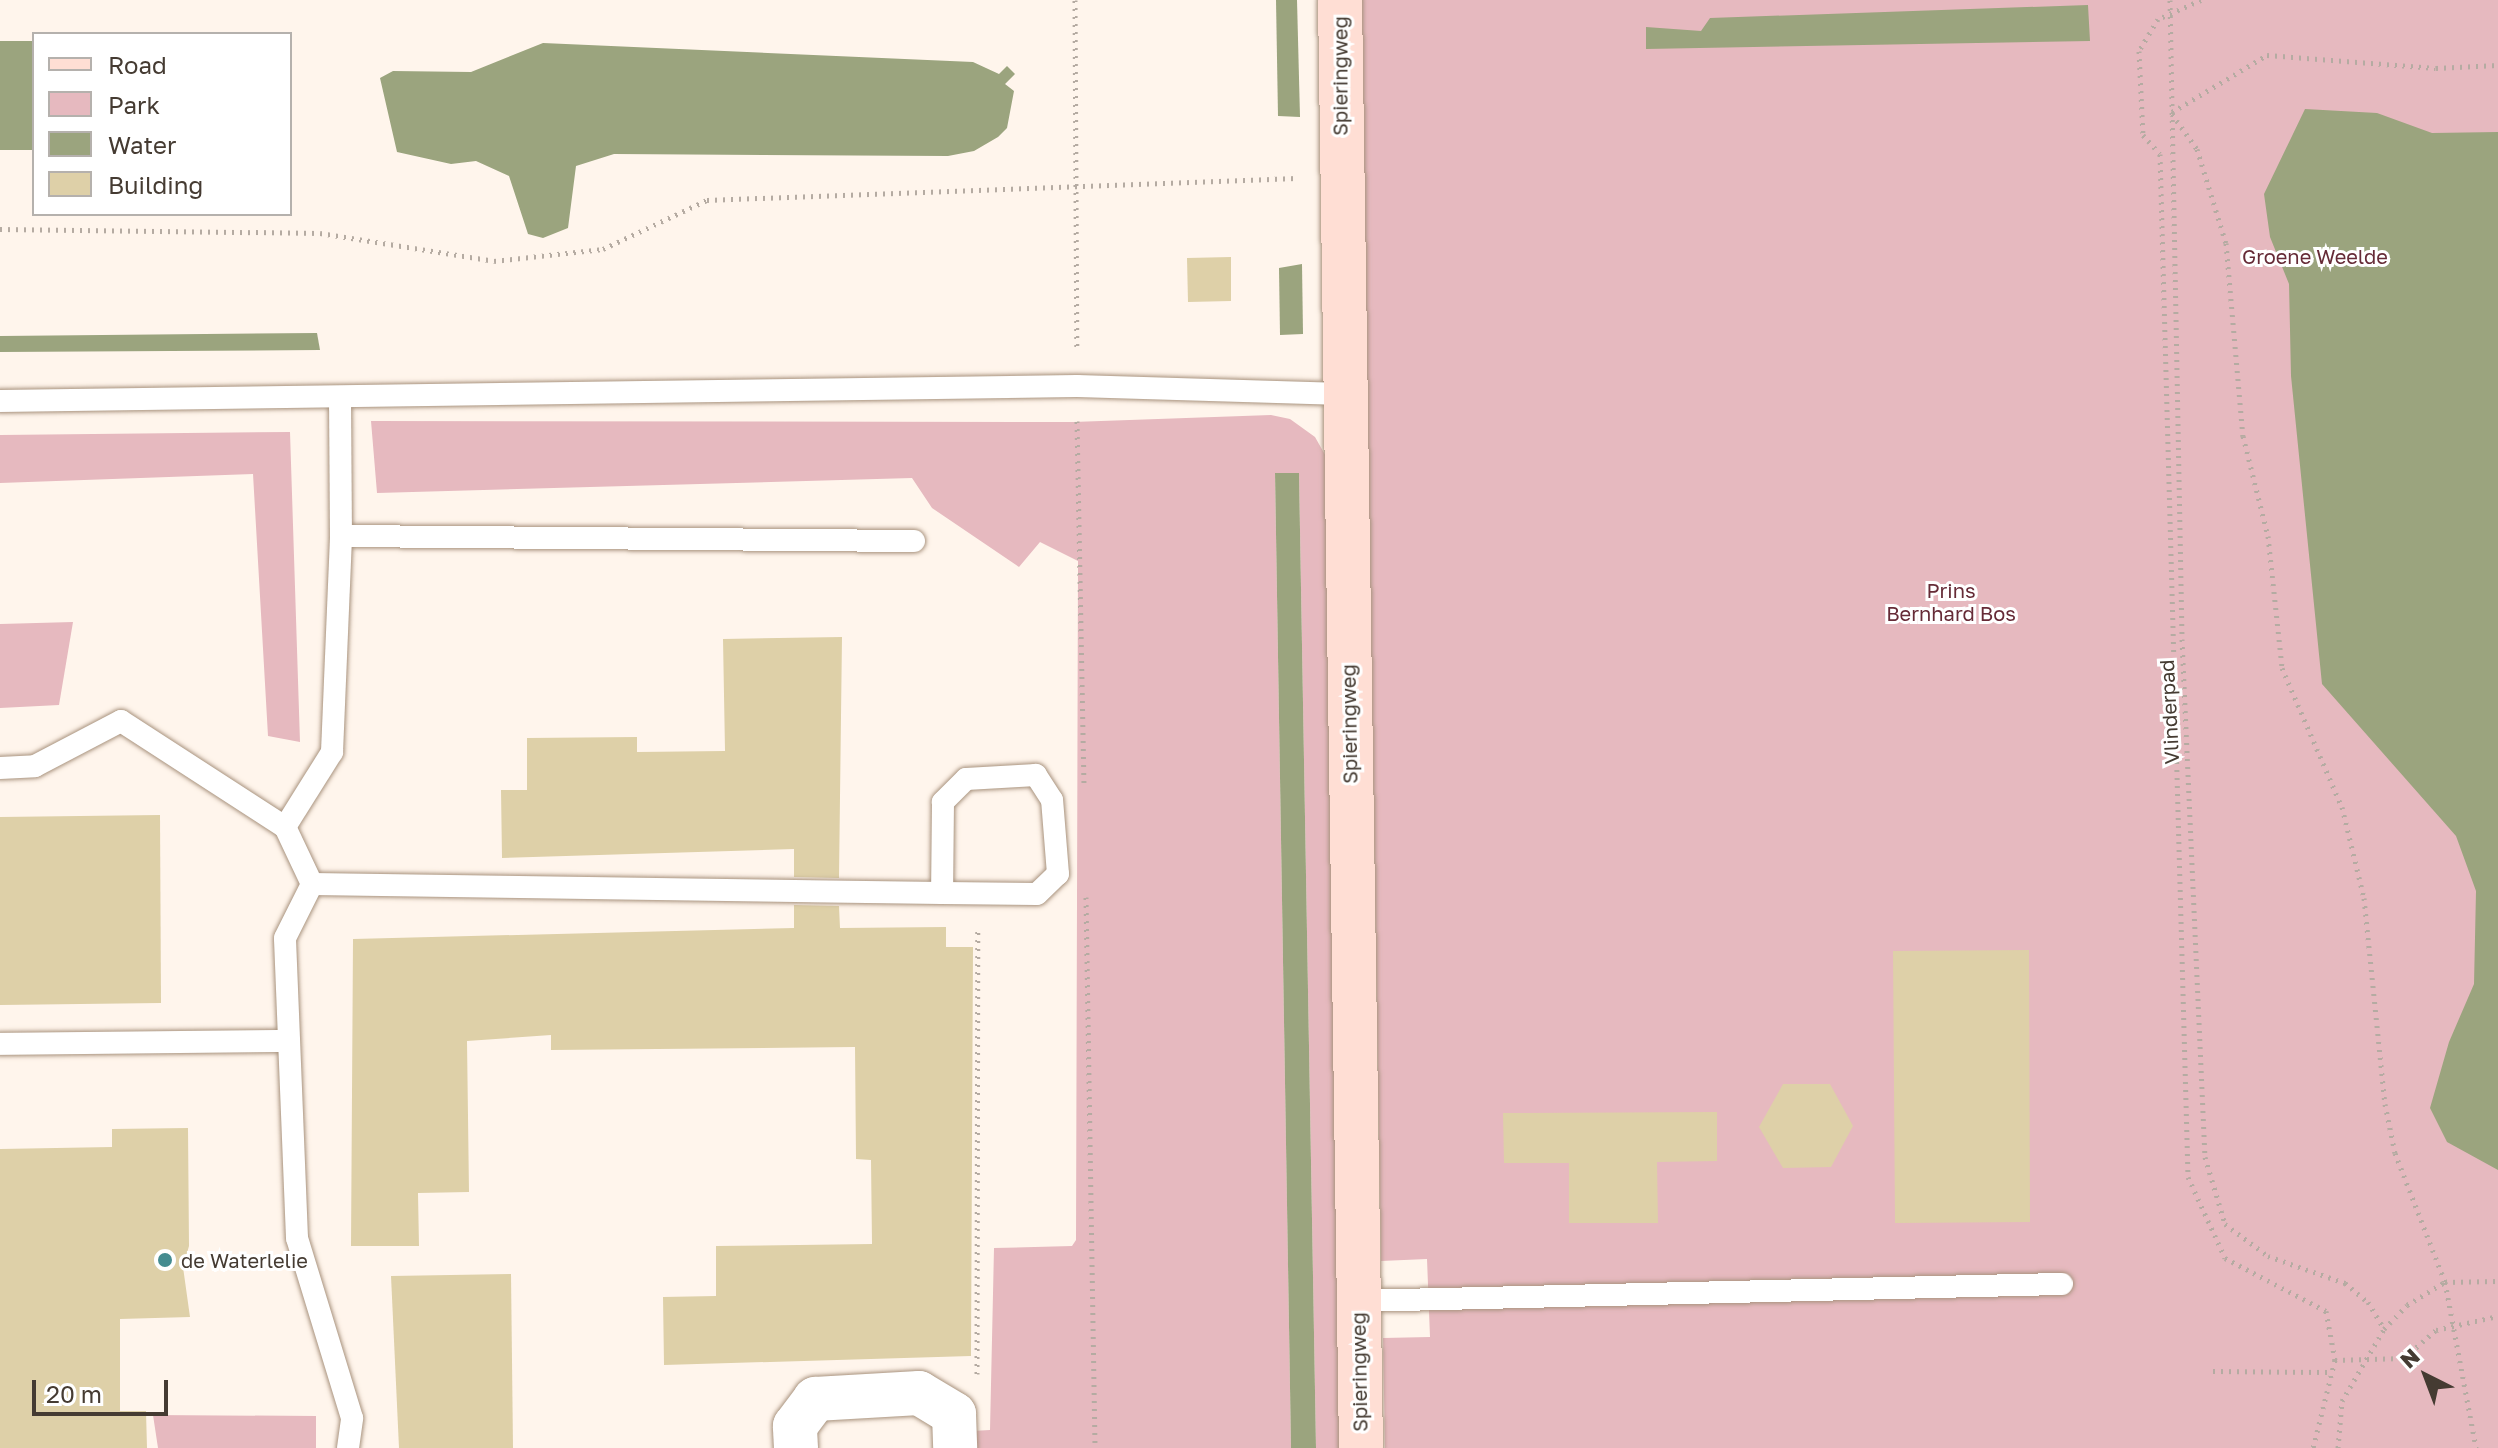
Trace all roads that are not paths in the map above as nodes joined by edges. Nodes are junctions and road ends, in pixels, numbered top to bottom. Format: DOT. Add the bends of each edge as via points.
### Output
graph roads {
  1 [pos="1340,0"];
  2 [pos="1343,394"];
  3 [pos="340,397"];
  4 [pos="0,401"];
  5 [pos="341,536"];
  6 [pos="914,541"];
  7 [pos="0,768"];
  8 [pos="285,827"];
  9 [pos="312,884"];
  10 [pos="942,893"];
  11 [pos="289,1041"];
  12 [pos="0,1044"];
  13 [pos="2062,1284"];
  14 [pos="1359,1301"];
  15 [pos="954,1431"];
  16 [pos="348,1448"];
  17 [pos="796,1448"];
  18 [pos="1361,1448"];
  1 -- 2 [label="street, Spieringweg"];
  2 -- 3 [label="lane" via="1077,386"];
  2 -- 14 [label="street, Spieringweg"];
  3 -- 4 [label="lane"];
  3 -- 5 [label="lane"];
  5 -- 6 [label="lane"];
  5 -- 8 [label="lane" via="332,752"];
  7 -- 8 [label="lane" via="35,766 121,721"];
  8 -- 9 [label="lane"];
  9 -- 10 [label="lane"];
  9 -- 11 [label="lane" via="285,938"];
  10 -- 10 [label="lane" via="1037,894 1058,874 1052,800 1036,775 966,779 943,802"];
  11 -- 12 [label="lane"];
  11 -- 16 [label="lane" via="297,1238 352,1418"];
  13 -- 14 [label="lane"];
  14 -- 18 [label="street, Spieringweg"];
  15 -- 17 [label="street" via="919,1393 815,1399 795,1426"];
}
